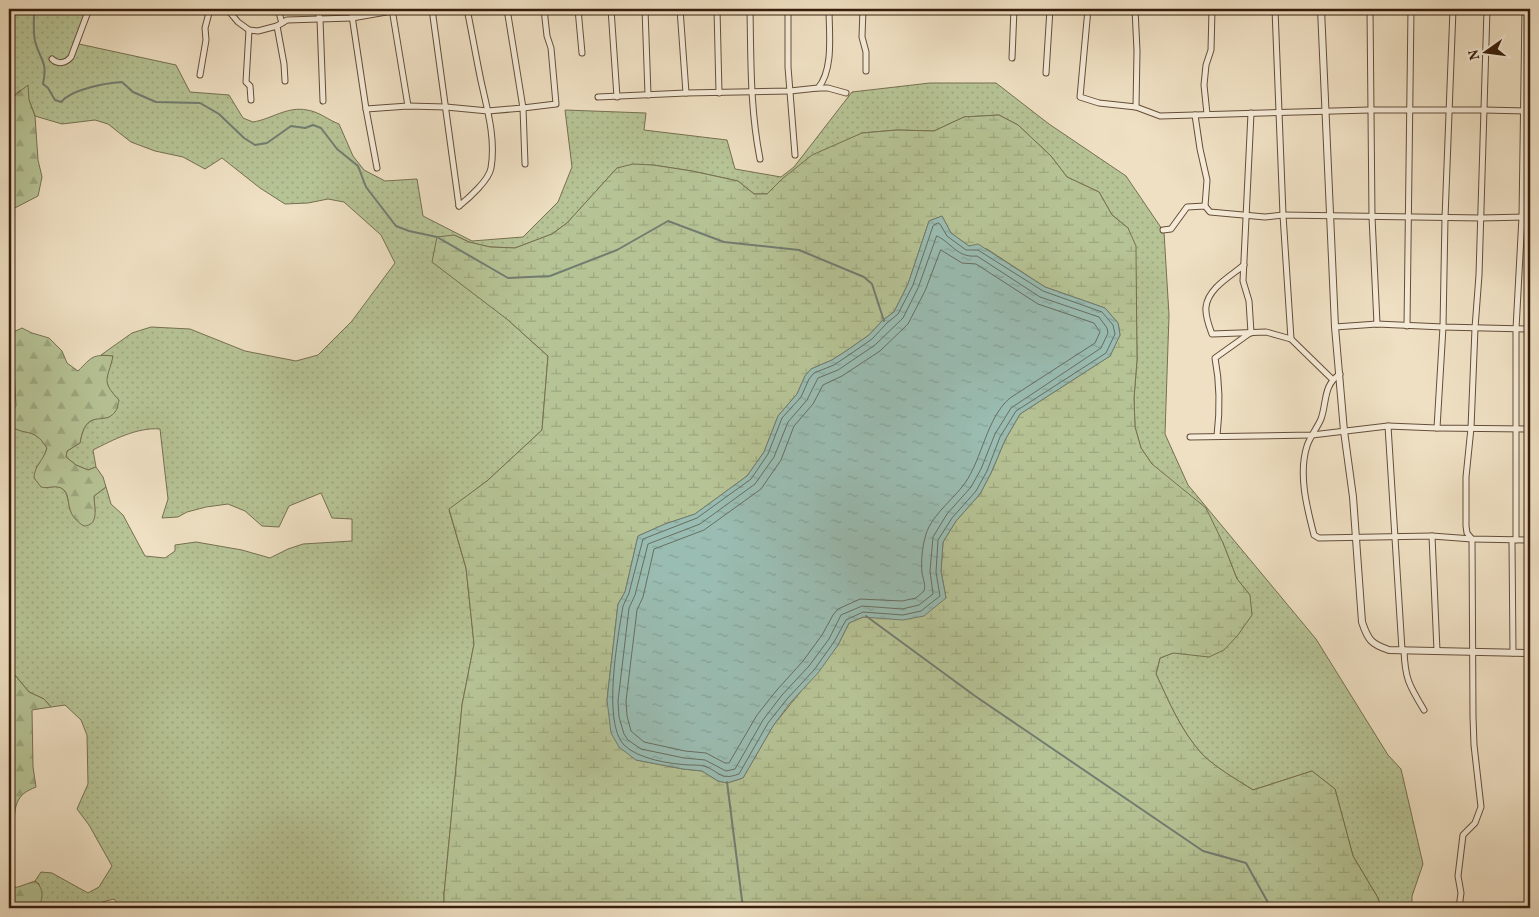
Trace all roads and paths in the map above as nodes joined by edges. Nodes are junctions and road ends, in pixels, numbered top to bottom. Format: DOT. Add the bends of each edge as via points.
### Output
graph roads {
  1 [pos="89,9"];
  2 [pos="210,9"];
  3 [pos="228,9"];
  4 [pos="278,9"];
  5 [pos="317,9"];
  6 [pos="351,9"];
  7 [pos="423,9"];
  8 [pos="432,9"];
  9 [pos="467,9"];
  10 [pos="507,9"];
  11 [pos="544,9"];
  12 [pos="578,9"];
  13 [pos="611,9"];
  14 [pos="645,9"];
  15 [pos="680,9"];
  16 [pos="717,9"];
  17 [pos="750,9"];
  18 [pos="788,9"];
  19 [pos="829,9"];
  20 [pos="863,9"];
  21 [pos="1014,9"];
  22 [pos="1050,9"];
  23 [pos="1088,9"];
  24 [pos="1135,9"];
  25 [pos="1212,9"];
  26 [pos="1276,9"];
  27 [pos="1321,9"];
  28 [pos="1370,9"];
  29 [pos="1411,9"];
  30 [pos="1453,9"];
  31 [pos="1488,9"];
  32 [pos="1525,9"];
  33 [pos="392,10"];
  34 [pos="352,18"];
  35 [pos="320,20"];
  36 [pos="280,25"];
  37 [pos="249,30"];
  38 [pos="582,53"];
  39 [pos="1012,58"];
  40 [pos="52,60"];
  41 [pos="866,70"];
  42 [pos="1046,74"];
  43 [pos="200,75"];
  44 [pos="285,81"];
  45 [pos="818,88"];
  46 [pos="751,90"];
  47 [pos="790,91"];
  48 [pos="719,92"];
  49 [pos="686,93"];
  50 [pos="846,93"];
  51 [pos="648,96"];
  52 [pos="598,97"];
  53 [pos="618,97"];
  54 [pos="251,100"];
  55 [pos="322,101"];
  56 [pos="408,106"];
  57 [pos="446,107"];
  58 [pos="1136,107"];
  59 [pos="524,108"];
  60 [pos="366,109"];
  61 [pos="1370,110"];
  62 [pos="1409,110"];
  63 [pos="1449,110"];
  64 [pos="1484,110"];
  65 [pos="488,111"];
  66 [pos="1324,111"];
  67 [pos="1522,111"];
  68 [pos="1530,111"];
  69 [pos="1251,113"];
  70 [pos="1207,114"];
  71 [pos="1280,114"];
  72 [pos="1195,115"];
  73 [pos="795,155"];
  74 [pos="760,159"];
  75 [pos="525,164"];
  76 [pos="377,168"];
  77 [pos="1205,206"];
  78 [pos="1246,215"];
  79 [pos="1284,215"];
  80 [pos="1408,216"];
  81 [pos="1331,217"];
  82 [pos="1372,217"];
  83 [pos="1522,217"];
  84 [pos="1530,217"];
  85 [pos="1445,218"];
  86 [pos="1481,218"];
  87 [pos="1163,230"];
  88 [pos="1244,266"];
  89 [pos="1377,324"];
  90 [pos="1407,326"];
  91 [pos="1335,327"];
  92 [pos="1443,328"];
  93 [pos="1475,328"];
  94 [pos="1516,329"];
  95 [pos="1530,329"];
  96 [pos="1251,332"];
  97 [pos="1291,340"];
  98 [pos="1340,374"];
  99 [pos="1332,379"];
  100 [pos="1388,426"];
  101 [pos="1437,428"];
  102 [pos="1471,428"];
  103 [pos="1515,428"];
  104 [pos="1530,429"];
  105 [pos="1344,431"];
  106 [pos="1217,436"];
  107 [pos="1312,436"];
  108 [pos="1190,437"];
  109 [pos="1356,536"];
  110 [pos="1393,536"];
  111 [pos="1432,536"];
  112 [pos="1472,539"];
  113 [pos="1514,540"];
  114 [pos="1530,540"];
  115 [pos="1403,650"];
  116 [pos="1437,651"];
  117 [pos="1473,652"];
  118 [pos="1513,653"];
  119 [pos="1530,653"];
  120 [pos="1424,710"];
  121 [pos="1459,908"];
  1 -- 40 [label="street" via="71,57 59,63"];
  2 -- 43 [label="street"];
  3 -- 37 [label="street"];
  4 -- 36 [label="street"];
  5 -- 35 [label="street"];
  6 -- 34 [label="street"];
  7 -- 33 [label="street"];
  8 -- 57 [label="street"];
  9 -- 65 [label="street"];
  10 -- 59 [label="street"];
  11 -- 59 [label="street" via="556,104"];
  12 -- 38 [label="street"];
  13 -- 53 [label="street"];
  14 -- 51 [label="street"];
  15 -- 49 [label="street"];
  16 -- 48 [label="street"];
  17 -- 46 [label="street"];
  18 -- 47 [label="street"];
  19 -- 45 [label="street" via="828,70"];
  20 -- 41 [label="street"];
  21 -- 39 [label="street"];
  22 -- 42 [label="street"];
  23 -- 58 [label="street" via="1080,97 1099,103"];
  24 -- 58 [label="street"];
  25 -- 70 [label="street" via="1211,50 1204,85"];
  26 -- 71 [label="street"];
  27 -- 66 [label="street"];
  28 -- 61 [label="street"];
  29 -- 62 [label="street"];
  30 -- 63 [label="street"];
  31 -- 64 [label="street"];
  32 -- 67 [label="street"];
  33 -- 34 [label="street"];
  33 -- 56 [label="street"];
  34 -- 35 [label="street"];
  34 -- 60 [label="street"];
  35 -- 36 [label="street" via="301,18 287,20"];
  35 -- 55 [label="street"];
  36 -- 37 [label="street"];
  36 -- 44 [label="street"];
  37 -- 54 [label="street" via="246,82 250,86"];
  45 -- 47 [label="street"];
  45 -- 50 [label="street"];
  46 -- 47 [label="street"];
  46 -- 48 [label="street"];
  46 -- 74 [label="street"];
  47 -- 73 [label="street"];
  48 -- 49 [label="street"];
  49 -- 51 [label="street"];
  51 -- 53 [label="street"];
  52 -- 53 [label="street"];
  56 -- 57 [label="street"];
  56 -- 60 [label="street"];
  57 -- 65 [label="street"];
  57 -- 65 [label="street" via="459,206 491,170"];
  58 -- 72 [label="street" via="1160,116"];
  59 -- 65 [label="street"];
  59 -- 75 [label="street"];
  60 -- 76 [label="street"];
  61 -- 62 [label="street"];
  61 -- 66 [label="street"];
  61 -- 82 [label="street"];
  62 -- 63 [label="street"];
  62 -- 80 [label="street"];
  63 -- 64 [label="street"];
  63 -- 85 [label="street"];
  64 -- 67 [label="street"];
  64 -- 86 [label="street"];
  66 -- 71 [label="street"];
  66 -- 81 [label="street"];
  67 -- 68 [label="street"];
  67 -- 83 [label="street"];
  69 -- 70 [label="street"];
  69 -- 71 [label="street"];
  69 -- 78 [label="street"];
  70 -- 72 [label="street"];
  71 -- 79 [label="street"];
  72 -- 77 [label="street" via="1207,180"];
  77 -- 78 [label="street" via="1210,212"];
  77 -- 87 [label="street" via="1187,207 1171,229"];
  78 -- 79 [label="street"];
  78 -- 88 [label="street"];
  79 -- 81 [label="street"];
  79 -- 97 [label="street"];
  80 -- 82 [label="street"];
  80 -- 85 [label="street"];
  80 -- 90 [label="street"];
  81 -- 82 [label="street"];
  81 -- 91 [label="street"];
  82 -- 89 [label="street"];
  83 -- 84 [label="street"];
  83 -- 86 [label="street"];
  83 -- 94 [label="street"];
  85 -- 86 [label="street"];
  85 -- 92 [label="street"];
  86 -- 93 [label="street"];
  88 -- 96 [label="street"];
  88 -- 96 [label="street" via="1214,289 1206,306 1207,320 1212,334"];
  89 -- 90 [label="street"];
  89 -- 91 [label="street"];
  90 -- 92 [label="street"];
  91 -- 98 [label="street"];
  92 -- 93 [label="street"];
  92 -- 101 [label="street"];
  93 -- 94 [label="street"];
  93 -- 102 [label="street"];
  94 -- 95 [label="street"];
  94 -- 103 [label="street"];
  96 -- 97 [label="street" via="1266,332"];
  96 -- 106 [label="street" via="1215,358 1220,415"];
  97 -- 99 [label="street"];
  98 -- 99 [label="street"];
  98 -- 105 [label="street"];
  99 -- 107 [label="street" via="1321,419"];
  100 -- 101 [label="street"];
  100 -- 105 [label="street"];
  100 -- 110 [label="street"];
  101 -- 102 [label="street"];
  102 -- 103 [label="street"];
  102 -- 112 [label="street" via="1466,526"];
  103 -- 104 [label="street"];
  103 -- 113 [label="street"];
  105 -- 107 [label="street"];
  105 -- 109 [label="street"];
  106 -- 107 [label="street"];
  106 -- 108 [label="street"];
  107 -- 109 [label="street" via="1306,447 1303,476 1314,535 1319,538"];
  109 -- 110 [label="street"];
  109 -- 115 [label="street" via="1362,622 1366,634 1375,646"];
  110 -- 111 [label="street"];
  110 -- 115 [label="street"];
  111 -- 112 [label="street"];
  111 -- 116 [label="street"];
  112 -- 113 [label="street"];
  112 -- 117 [label="street"];
  113 -- 114 [label="street"];
  113 -- 118 [label="street"];
  115 -- 116 [label="street"];
  115 -- 120 [label="street" via="1408,682"];
  116 -- 117 [label="street"];
  117 -- 118 [label="street"];
  117 -- 121 [label="street" via="1474,745 1481,807 1475,823 1463,835 1458,876"];
  118 -- 119 [label="street"];
}
